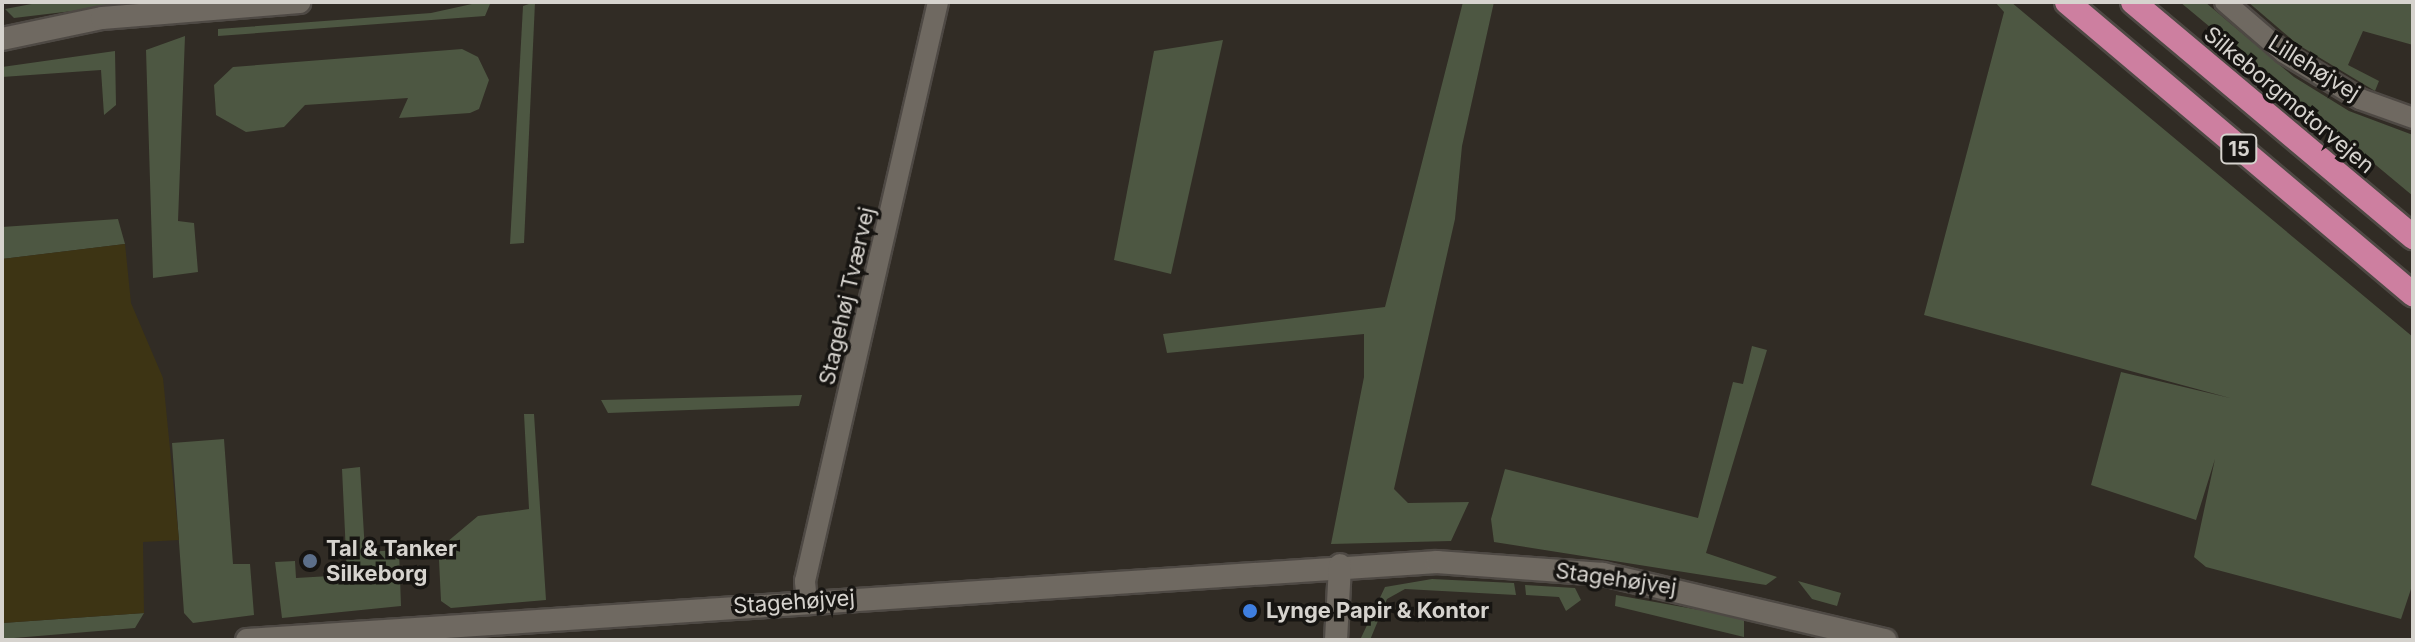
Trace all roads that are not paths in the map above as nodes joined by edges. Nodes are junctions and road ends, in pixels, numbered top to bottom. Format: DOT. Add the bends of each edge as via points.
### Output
graph roads {
  1 [pos="299,2"];
  2 [pos="938,2"];
  3 [pos="2067,2"];
  4 [pos="2133,2"];
  5 [pos="2225,2"];
  6 [pos="2,39"];
  7 [pos="2413,118"];
  8 [pos="2413,237"];
  9 [pos="2413,294"];
  10 [pos="1340,565"];
  11 [pos="807,601"];
  12 [pos="247,640"];
  13 [pos="1336,640"];
  14 [pos="1885,640"];
  1 -- 6 [label="street" via="102,18"];
  2 -- 11 [label="street, Stagehøj Tværvej" via="805,581"];
  3 -- 9 [label="highway, 15"];
  4 -- 8 [label="highway, Silkeborgmotorvejen / 15"];
  5 -- 7 [label="street, Lillehøjvej" via="2284,53 2360,99"];
  10 -- 11 [label="street, Stagehøjvej"];
  10 -- 13 [label="street"];
  10 -- 14 [label="street, Stagehøjvej" via="1437,562 1603,574"];
  11 -- 12 [label="street, Stagehøjvej"];
}
